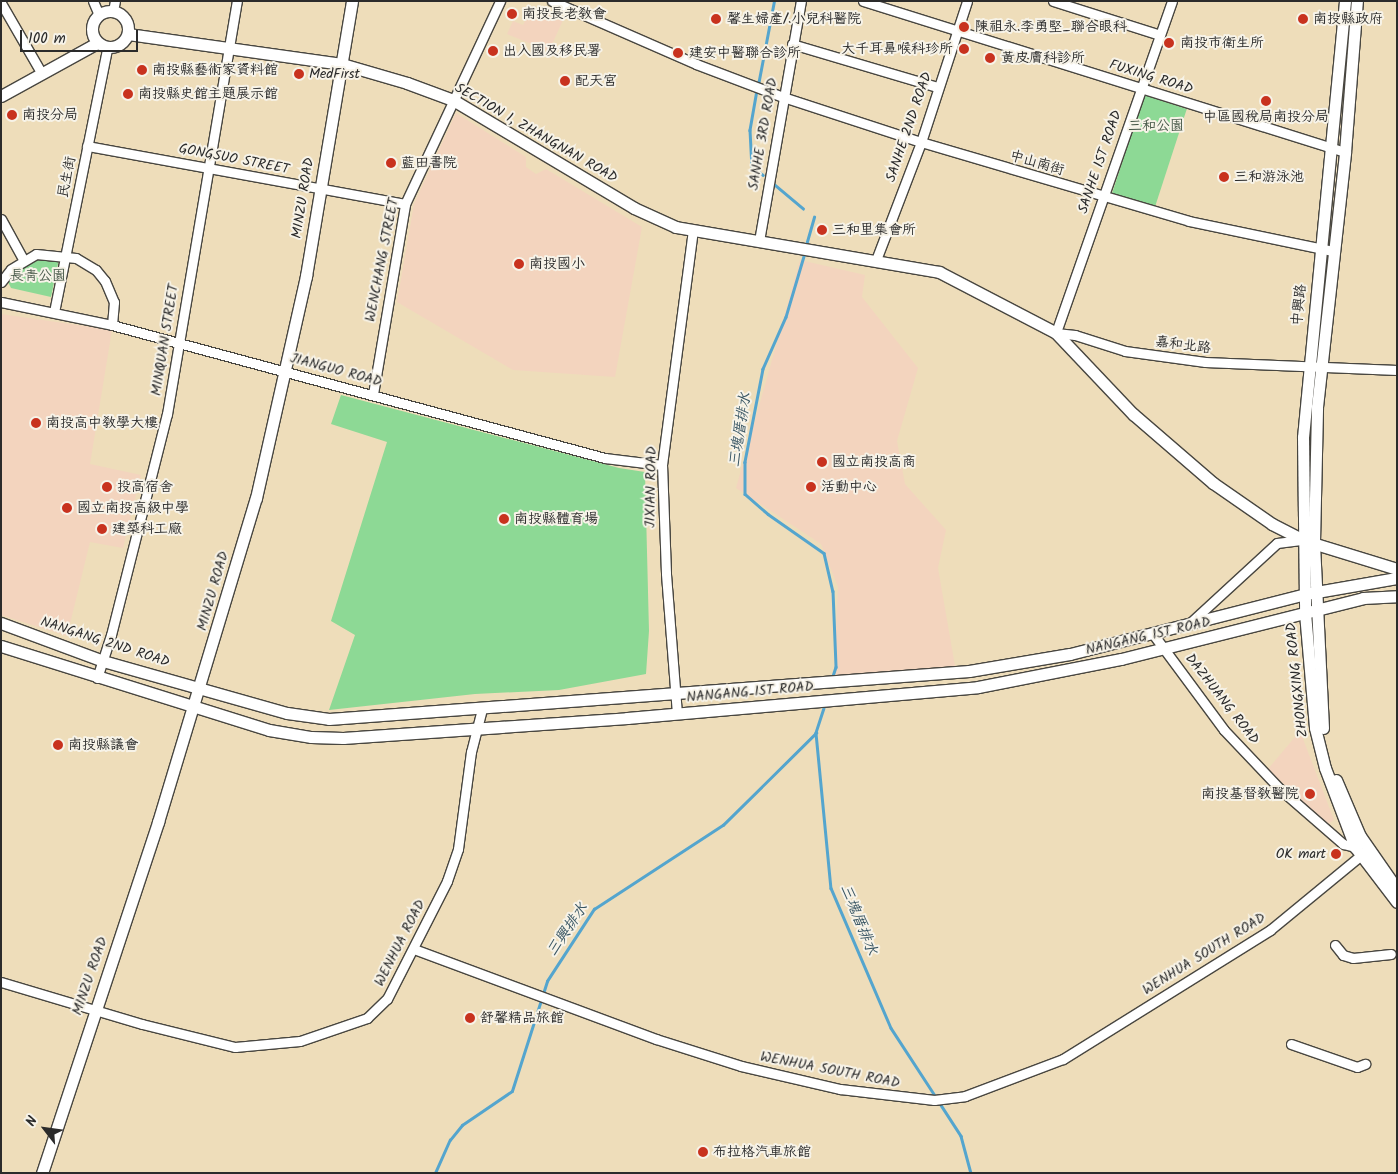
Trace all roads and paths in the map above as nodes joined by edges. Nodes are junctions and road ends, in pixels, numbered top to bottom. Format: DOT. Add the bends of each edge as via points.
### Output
graph roads {
  1 [pos="93,1"];
  2 [pos="237,1"];
  3 [pos="352,1"];
  4 [pos="500,1"];
  5 [pos="552,1"];
  6 [pos="801,1"];
  7 [pos="863,1"];
  8 [pos="967,1"];
  9 [pos="1053,1"];
  10 [pos="1172,1"];
  11 [pos="1345,1"];
  12 [pos="1357,1"];
  13 [pos="1,4"];
  14 [pos="114,6"];
  15 [pos="99,14"];
  16 [pos="956,31"];
  17 [pos="128,34"];
  18 [pos="1160,35"];
  19 [pos="792,44"];
  20 [pos="102,45"];
  21 [pos="229,46"];
  22 [pos="342,64"];
  23 [pos="42,74"];
  24 [pos="937,87"];
  25 [pos="1140,88"];
  26 [pos="1,96"];
  27 [pos="783,97"];
  28 [pos="453,100"];
  29 [pos="921,142"];
  30 [pos="87,146"];
  31 [pos="1330,148"];
  32 [pos="1345,152"];
  33 [pos="208,166"];
  34 [pos="320,190"];
  35 [pos="1102,197"];
  36 [pos="405,204"];
  37 [pos="1,219"];
  38 [pos="693,231"];
  39 [pos="759,241"];
  40 [pos="1326,250"];
  41 [pos="65,256"];
  42 [pos="23,259"];
  43 [pos="876,260"];
  44 [pos="1,282"];
  45 [pos="1,302"];
  46 [pos="54,312"];
  47 [pos="112,325"];
  48 [pos="1056,333"];
  49 [pos="177,344"];
  50 [pos="1314,369"];
  51 [pos="1397,370"];
  52 [pos="287,371"];
  53 [pos="373,394"];
  54 [pos="662,465"];
  55 [pos="1309,541"];
  56 [pos="1397,569"];
  57 [pos="1397,578"];
  58 [pos="1310,593"];
  59 [pos="1397,596"];
  60 [pos="1311,613"];
  61 [pos="1,623"];
  62 [pos="1189,625"];
  63 [pos="1153,634"];
  64 [pos="1,646"];
  65 [pos="1163,648"];
  66 [pos="103,661"];
  67 [pos="97,678"];
  68 [pos="199,688"];
  69 [pos="675,694"];
  70 [pos="193,708"];
  71 [pos="482,709"];
  72 [pos="677,714"];
  73 [pos="479,729"];
  74 [pos="1361,847"];
  75 [pos="1397,889"];
  76 [pos="1397,902"];
  77 [pos="1335,945"];
  78 [pos="414,949"];
  79 [pos="1391,954"];
  80 [pos="1,982"];
  81 [pos="94,1008"];
  82 [pos="1291,1044"];
  83 [pos="1365,1064"];
  84 [pos="42,1173"];
  1 -- 15 [label="street"];
  2 -- 21 [label="street, MINQUAN STREET"];
  3 -- 22 [label="main road, MINZU ROAD"];
  4 -- 28 [label="street, WENCHANG STREET"];
  5 -- 27 [label="street, 中山南街"];
  6 -- 19 [label="street, SANHE 3RD ROAD"];
  7 -- 16 [label="street, FUXING ROAD"];
  8 -- 16 [label="street, SANHE 2ND ROAD"];
  9 -- 18 [label="street"];
  10 -- 18 [label="street, SANHE 1ST ROAD"];
  11 -- 31 [label="main road, 中興路"];
  12 -- 32 [label="main road, 中興路"];
  13 -- 23 [label="street"];
  14 -- 15 [label="main road"];
  14 -- 17 [label="main road" via="126,20"];
  15 -- 20 [label="main road" via="92,25"];
  16 -- 24 [label="street, SANHE 2ND ROAD"];
  16 -- 25 [label="street, FUXING ROAD"];
  17 -- 20 [label="main road" via="118,46"];
  17 -- 21 [label="main road, SECTION 1, ZHANGNAN ROAD"];
  18 -- 25 [label="street, SANHE 1ST ROAD"];
  19 -- 24 [label="street"];
  19 -- 27 [label="street, SANHE 3RD ROAD"];
  20 -- 23 [label="main road"];
  20 -- 30 [label="street, 民生街"];
  21 -- 22 [label="main road, SECTION 1, ZHANGNAN ROAD"];
  21 -- 33 [label="street, MINQUAN STREET"];
  22 -- 28 [label="main road, SECTION 1, ZHANGNAN ROAD"];
  22 -- 34 [label="main road, MINZU ROAD"];
  23 -- 26 [label="main road"];
  24 -- 29 [label="street, SANHE 2ND ROAD"];
  25 -- 31 [label="street, FUXING ROAD"];
  25 -- 35 [label="street, SANHE 1ST ROAD"];
  27 -- 29 [label="street, 中山南街"];
  27 -- 39 [label="street, SANHE 3RD ROAD"];
  28 -- 36 [label="street, WENCHANG STREET"];
  28 -- 38 [label="main road, SECTION 1, ZHANGNAN ROAD" via="634,208"];
  29 -- 35 [label="street, 中山南街"];
  29 -- 43 [label="street, SANHE 2ND ROAD"];
  30 -- 33 [label="street, GONGSUO STREET"];
  30 -- 41 [label="street, 民生街"];
  31 -- 32 [label="street, FUXING ROAD"];
  31 -- 40 [label="main road, 中興路"];
  32 -- 40 [label="main road, 中興路"];
  33 -- 34 [label="street, GONGSUO STREET"];
  33 -- 49 [label="street, MINQUAN STREET"];
  34 -- 36 [label="street, GONGSUO STREET"];
  34 -- 52 [label="main road, MINZU ROAD"];
  35 -- 40 [label="street, 中山南街" via="1189,221"];
  35 -- 48 [label="street, SANHE 1ST ROAD"];
  36 -- 53 [label="street, WENCHANG STREET"];
  37 -- 42 [label="street"];
  38 -- 39 [label="main road, SECTION 1, ZHANGNAN ROAD"];
  38 -- 54 [label="street, JIXIAN ROAD"];
  39 -- 43 [label="main road, SECTION 1, ZHANGNAN ROAD"];
  40 -- 50 [label="main road, 中興路"];
  41 -- 42 [label="street" via="36,254"];
  41 -- 46 [label="street, 民生街"];
  41 -- 47 [label="street" via="86,263 105,281 114,302"];
  42 -- 44 [label="street"];
  43 -- 48 [label="main road" via="939,272"];
  45 -- 46 [label="street, JIANGUO ROAD"];
  46 -- 47 [label="street, JIANGUO ROAD"];
  47 -- 49 [label="street, JIANGUO ROAD"];
  48 -- 50 [label="street, 嘉和北路" via="1075,335 1125,352 1205,362"];
  48 -- 55 [label="main road" via="1133,414 1214,483 1272,524"];
  49 -- 52 [label="street, JIANGUO ROAD"];
  49 -- 66 [label="street, MINQUAN STREET" via="168,414"];
  50 -- 51 [label="street, 嘉和北路"];
  50 -- 55 [label="main road, 中興路" via="1303,437"];
  52 -- 53 [label="street, JIANGUO ROAD"];
  52 -- 68 [label="main road, MINZU ROAD" via="256,498"];
  53 -- 54 [label="street, JIANGUO ROAD" via="605,458"];
  54 -- 69 [label="street, JIXIAN ROAD"];
  55 -- 56 [label="main road"];
  55 -- 58 [label="main road, 中興路"];
  55 -- 62 [label="street" via="1278,543"];
  57 -- 58 [label="main road" via="1358,582"];
  58 -- 60 [label="main road, 中興路"];
  58 -- 62 [label="main road, NANGANG 1ST ROAD"];
  59 -- 60 [label="main road" via="1363,598"];
  60 -- 65 [label="main road, NANGANG 1ST ROAD"];
  60 -- 74 [label="main road, ZHONGXING ROAD" via="1315,728 1336,803"];
  61 -- 66 [label="main road, NANGANG 2ND ROAD"];
  62 -- 63 [label="main road, NANGANG 1ST ROAD"];
  63 -- 65 [label="street, DAZHUANG ROAD"];
  63 -- 69 [label="main road, NANGANG 1ST ROAD" via="1051,658 969,671"];
  64 -- 67 [label="main road"];
  65 -- 72 [label="main road, NANGANG 1ST ROAD" via="978,687"];
  65 -- 74 [label="street, DAZHUANG ROAD" via="1224,730 1280,789 1343,844"];
  66 -- 67 [label="street, MINQUAN STREET"];
  66 -- 68 [label="main road, NANGANG 2ND ROAD"];
  67 -- 70 [label="main road"];
  68 -- 70 [label="main road, MINZU ROAD"];
  68 -- 71 [label="main road, NANGANG 1ST ROAD" via="287,713 329,719"];
  69 -- 71 [label="main road, NANGANG 1ST ROAD"];
  69 -- 72 [label="street, JIXIAN ROAD"];
  70 -- 73 [label="main road, NANGANG 1ST ROAD" via="269,730 311,737"];
  70 -- 81 [label="main road, MINZU ROAD" via="143,870"];
  71 -- 73 [label="street, WENHUA ROAD"];
  72 -- 73 [label="main road, NANGANG 1ST ROAD"];
  73 -- 78 [label="street, WENHUA ROAD" via="471,752 458,849 447,881"];
  74 -- 75 [label="main road, DAZHUANG ROAD"];
  74 -- 76 [label="main road, DAZHUANG ROAD"];
  74 -- 78 [label="street, WENHUA SOUTH ROAD" via="1270,930 1063,1059 965,1096 934,1100 840,1089 741,1066 656,1039"];
  77 -- 79 [label="street" via="1343,955 1353,958"];
  78 -- 81 [label="street, WENHUA ROAD" via="386,998 367,1018 300,1041 225,1045"];
  80 -- 81 [label="street, WENHUA ROAD"];
  81 -- 84 [label="main road, MINZU ROAD"];
  82 -- 83 [label="street" via="1357,1068"];
}
